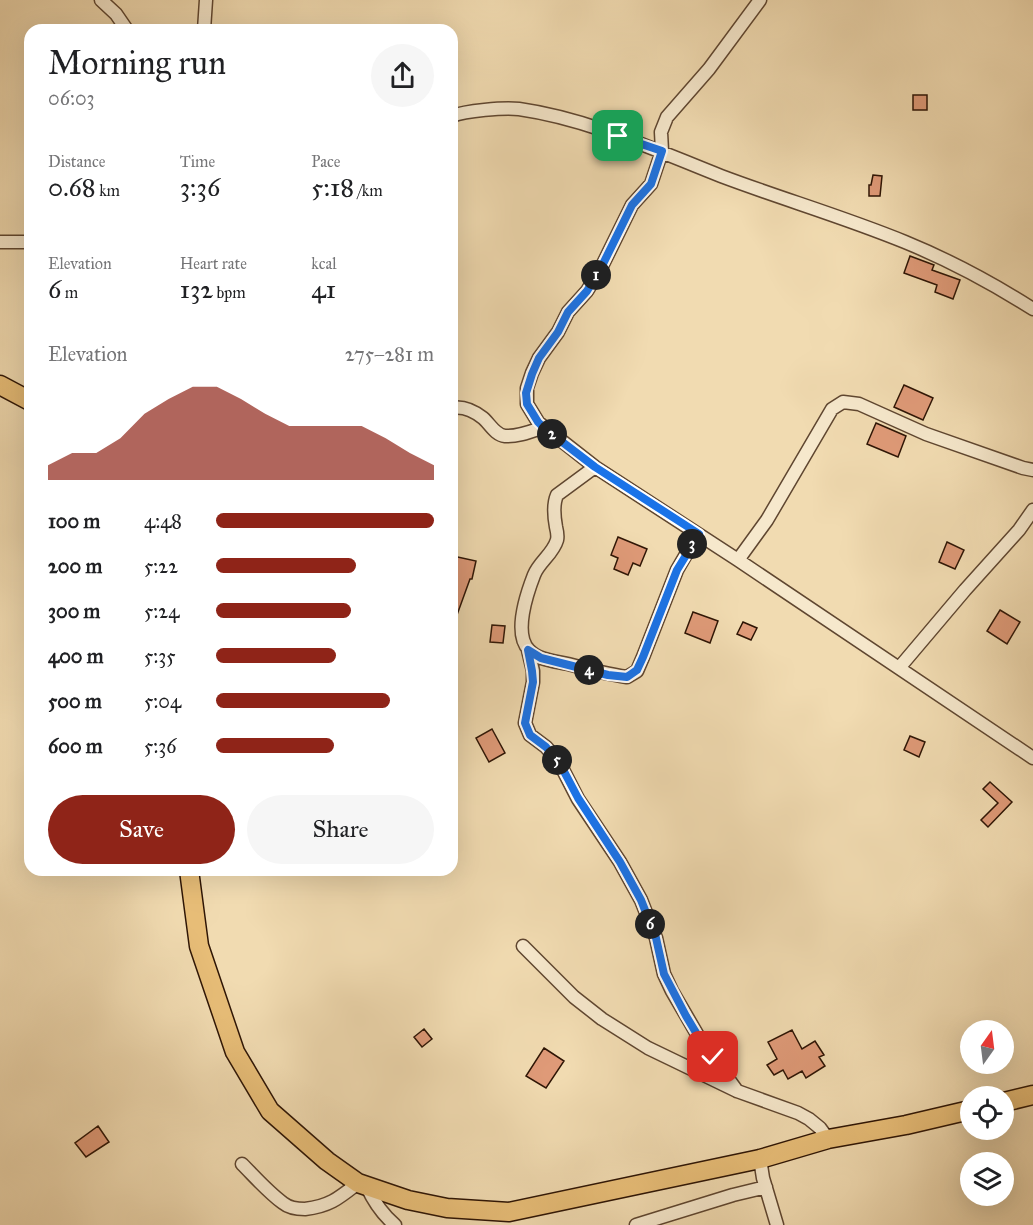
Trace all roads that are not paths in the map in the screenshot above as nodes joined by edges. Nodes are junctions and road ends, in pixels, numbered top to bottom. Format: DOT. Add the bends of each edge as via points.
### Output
graph roads {
  1 [pos="101,0"];
  2 [pos="206,0"];
  3 [pos="760,0"];
  4 [pos="123,24"];
  5 [pos="204,24"];
  6 [pos="458,113"];
  7 [pos="662,151"];
  8 [pos="0,242"];
  9 [pos="24,242"];
  10 [pos="1033,309"];
  11 [pos="0,385"];
  12 [pos="24,398"];
  13 [pos="458,408"];
  14 [pos="544,428"];
  15 [pos="595,467"];
  16 [pos="1033,470"];
  17 [pos="1033,510"];
  18 [pos="699,534"];
  19 [pos="738,560"];
  20 [pos="528,650"];
  21 [pos="899,668"];
  22 [pos="1033,758"];
  23 [pos="190,876"];
  24 [pos="522,946"];
  25 [pos="737,1091"];
  26 [pos="1033,1095"];
  27 [pos="1014,1100"];
  28 [pos="960,1112"];
  29 [pos="828,1138"];
  30 [pos="760,1159"];
  31 [pos="242,1164"];
  32 [pos="363,1185"];
  33 [pos="766,1187"];
  34 [pos="395,1225"];
  35 [pos="636,1225"];
  36 [pos="777,1225"];
  1 -- 4 [label="street"];
  2 -- 5 [label="street"];
  3 -- 7 [label="street" via="668,117 661,132"];
  6 -- 7 [label="street" via="516,108 544,113"];
  7 -- 10 [label="street" via="907,243"];
  7 -- 14 [label="street" via="651,184 632,205 602,266 568,312 532,374 527,404"];
  8 -- 9 [label="street"];
  11 -- 12 [label="highway"];
  13 -- 14 [label="street" via="467,409 503,436"];
  14 -- 15 [label="street"];
  15 -- 18 [label="street"];
  15 -- 20 [label="street" via="555,500 557,539 535,573 524,606 521,625"];
  16 -- 19 [label="street" via="926,434 859,404 843,402 832,410 767,520"];
  17 -- 21 [label="street"];
  18 -- 19 [label="street"];
  18 -- 20 [label="street" via="677,570 637,670 627,677 541,658"];
  19 -- 21 [label="street"];
  20 -- 25 [label="street" via="533,682 525,723 530,735 559,762 620,862 641,900 672,991"];
  21 -- 22 [label="street"];
  23 -- 32 [label="highway" via="199,946 235,1052 270,1111 327,1161"];
  24 -- 25 [label="street" via="602,1019 648,1048"];
  25 -- 29 [label="street" via="798,1113"];
  26 -- 27 [label="highway"];
  28 -- 29 [label="highway"];
  29 -- 30 [label="highway"];
  30 -- 32 [label="highway" via="509,1212 447,1208"];
  30 -- 33 [label="street"];
  31 -- 32 [label="street" via="283,1203 299,1209 328,1204"];
  32 -- 34 [label="street"];
  33 -- 35 [label="street"];
  33 -- 36 [label="street"];
}
